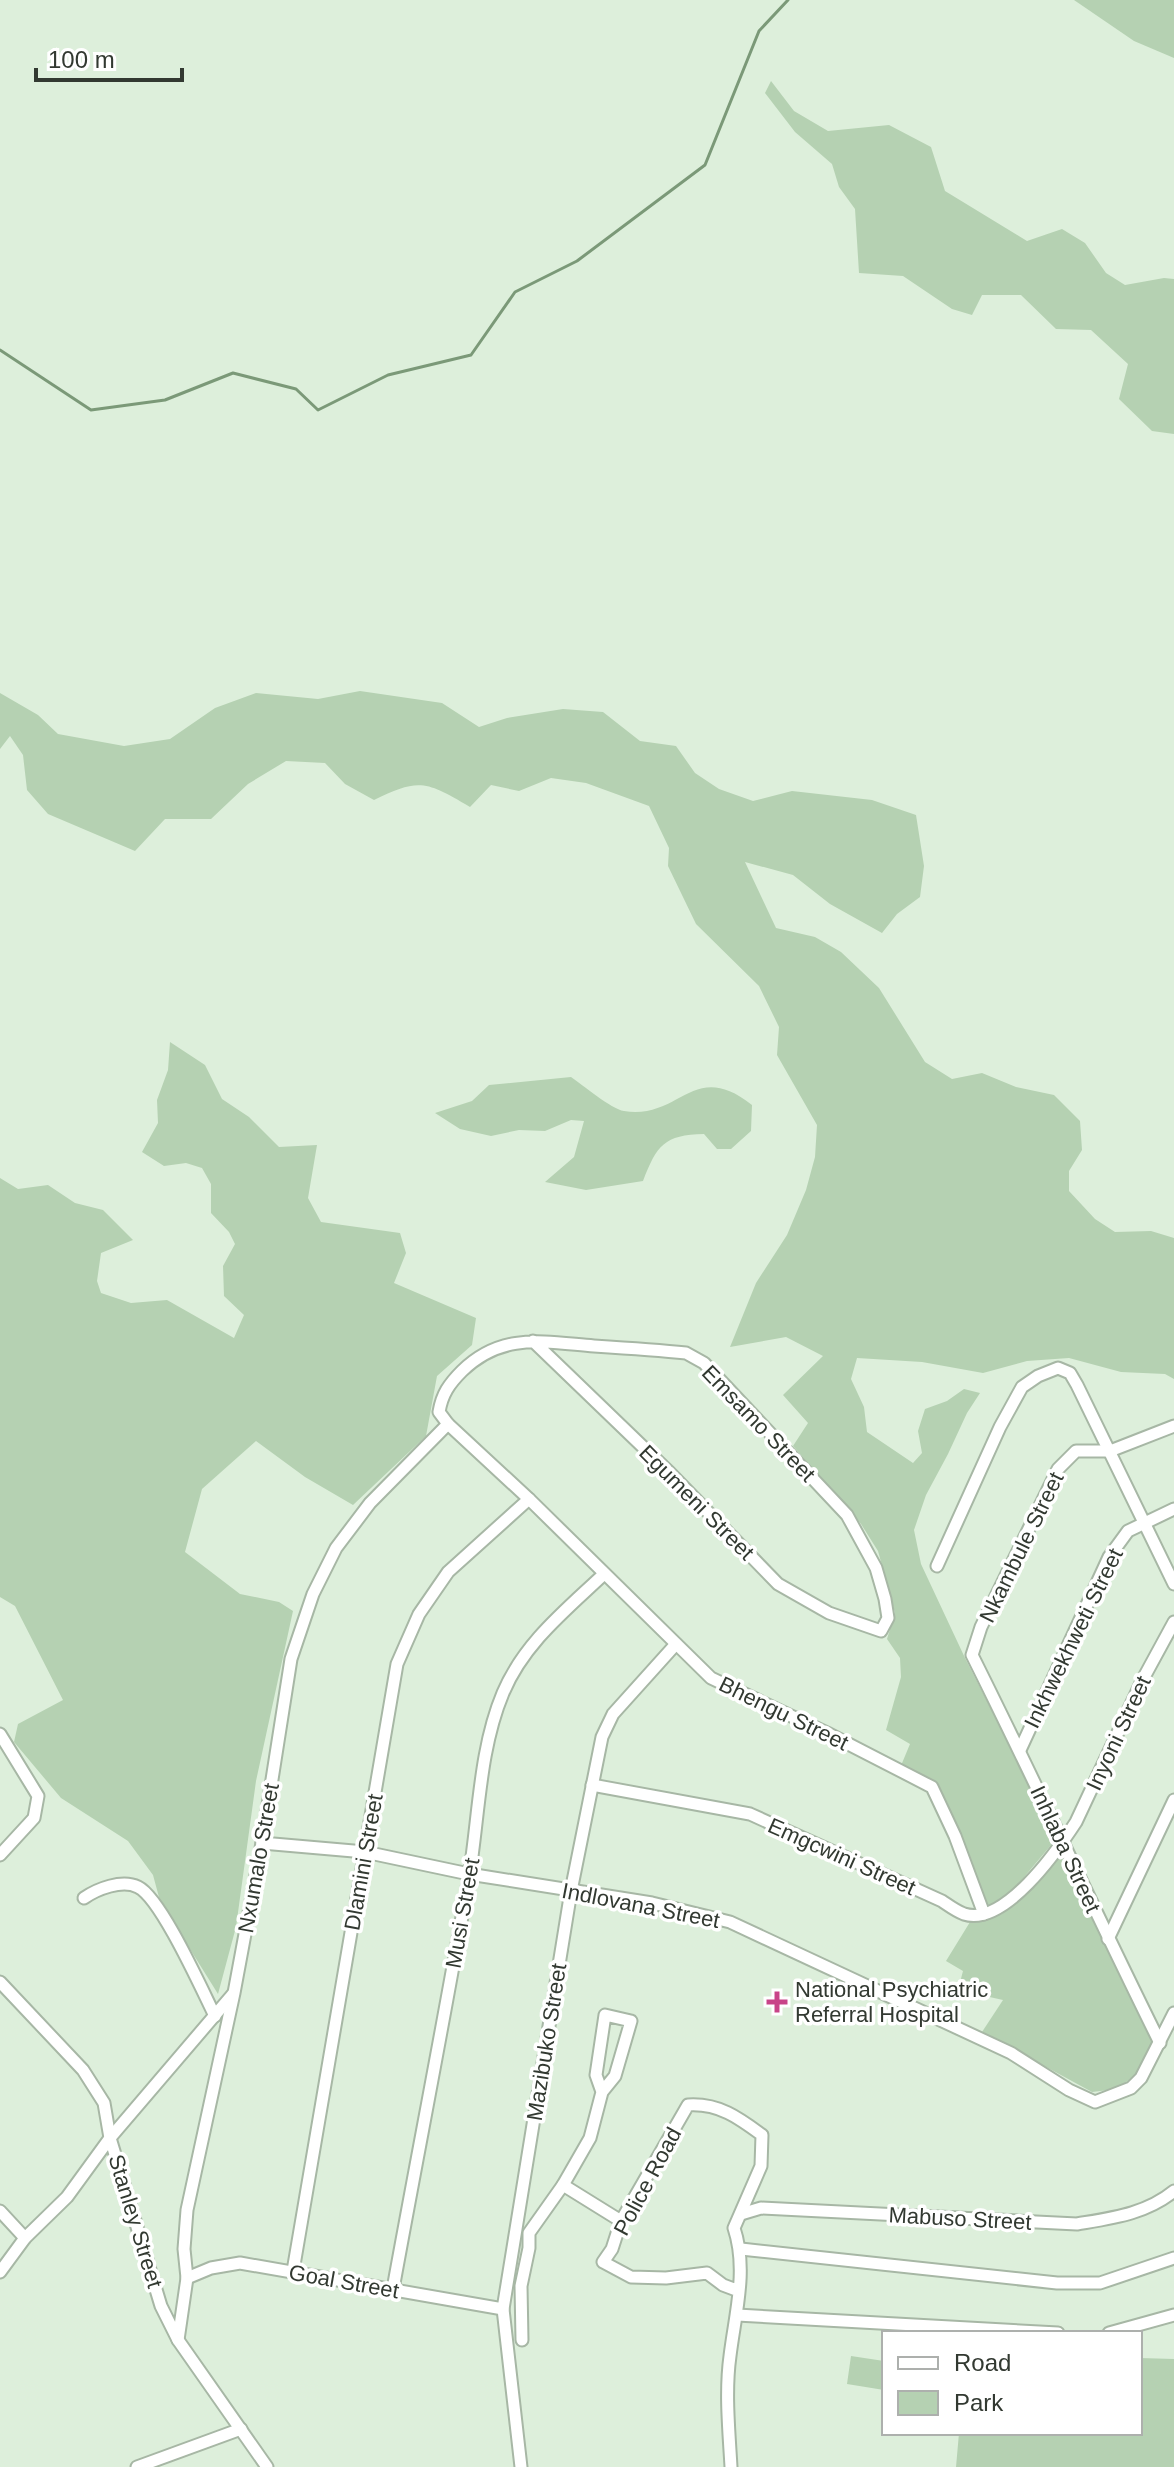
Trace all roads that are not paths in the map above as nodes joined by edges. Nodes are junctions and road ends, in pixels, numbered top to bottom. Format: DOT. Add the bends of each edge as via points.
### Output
graph roads {
  1 [pos="533,1341"];
  2 [pos="448,1424"];
  3 [pos="1174,1426"];
  4 [pos="1110,1451"];
  5 [pos="529,1499"];
  6 [pos="1174,1509"];
  7 [pos="1145,1522"];
  8 [pos="937,1566"];
  9 [pos="604,1574"];
  10 [pos="1174,1584"];
  11 [pos="1174,1622"];
  12 [pos="881,1631"];
  13 [pos="676,1644"];
  14 [pos="972,1655"];
  15 [pos="0,1734"];
  16 [pos="1020,1750"];
  17 [pos="592,1785"];
  18 [pos="1174,1800"];
  19 [pos="262,1843"];
  20 [pos="1062,1844"];
  21 [pos="365,1852"];
  22 [pos="0,1855"];
  23 [pos="469,1874"];
  24 [pos="571,1891"];
  25 [pos="84,1898"];
  26 [pos="984,1914"];
  27 [pos="1108,1939"];
  28 [pos="0,1982"];
  29 [pos="234,1993"];
  30 [pos="1174,2013"];
  31 [pos="215,2016"];
  32 [pos="1160,2043"];
  33 [pos="597,2056"];
  34 [pos="619,2061"];
  35 [pos="602,2092"];
  36 [pos="110,2138"];
  37 [pos="563,2185"];
  38 [pos="1174,2191"];
  39 [pos="0,2211"];
  40 [pos="741,2214"];
  41 [pos="621,2221"];
  42 [pos="25,2238"];
  43 [pos="741,2249"];
  44 [pos="1174,2258"];
  45 [pos="293,2271"];
  46 [pos="0,2272"];
  47 [pos="187,2278"];
  48 [pos="393,2289"];
  49 [pos="739,2291"];
  50 [pos="503,2309"];
  51 [pos="737,2315"];
  52 [pos="1174,2315"];
  53 [pos="1022,2331"];
  54 [pos="1116,2331"];
  55 [pos="178,2340"];
  56 [pos="522,2340"];
  57 [pos="241,2429"];
  58 [pos="137,2467"];
  59 [pos="267,2467"];
  60 [pos="521,2467"];
  61 [pos="731,2467"];
  1 -- 2 [label="street, Emsamo Street" via="482,1353 457,1375 441,1399 439,1412"];
  1 -- 12 [label="street, Egumeni Street" via="778,1584 829,1613"];
  1 -- 12 [label="street, Emsamo Street" via="686,1353 704,1363 847,1515 876,1568 888,1618"];
  2 -- 5 [label="street, Bhengu Street"];
  2 -- 19 [label="street, Nxumalo Street" via="370,1503 336,1548 313,1594 291,1659"];
  3 -- 4 [label="street, Nkambule Street"];
  4 -- 7 [label="street"];
  4 -- 8 [label="street" via="1070,1373 1058,1368 1038,1376 1022,1387 1000,1427"];
  4 -- 14 [label="street, Nkambule Street" via="1076,1451 1058,1469"];
  5 -- 9 [label="street, Bhengu Street"];
  5 -- 21 [label="street, Dlamini Street" via="448,1572 419,1614 397,1664"];
  6 -- 7 [label="street, Inkhwekhweti Street"];
  7 -- 10 [label="street"];
  7 -- 16 [label="street, Inkhwekhweti Street" via="1128,1531 1109,1557"];
  9 -- 13 [label="street, Bhengu Street"];
  9 -- 23 [label="street, Musi Street" via="522,1656 503,1693 489,1732"];
  11 -- 20 [label="street, Inyoni Street"];
  13 -- 17 [label="street, Mazibuko Street" via="613,1714 602,1737"];
  13 -- 26 [label="street, Bhengu Street" via="711,1678 932,1787"];
  14 -- 16 [label="street, Inhlaba Street"];
  15 -- 22 [label="street" via="38,1796 34,1818"];
  16 -- 20 [label="street, Inhlaba Street"];
  17 -- 24 [label="street, Mazibuko Street"];
  17 -- 26 [label="street, Emgcwini Street" via="750,1814 965,1914"];
  18 -- 27 [label="street"];
  19 -- 21 [label="street, Indlovana Street"];
  19 -- 29 [label="street, Nxumalo Street"];
  20 -- 26 [label="street" via="1013,1899"];
  20 -- 27 [label="street, Inhlaba Street"];
  21 -- 23 [label="street, Indlovana Street"];
  21 -- 45 [label="street, Dlamini Street"];
  23 -- 24 [label="street, Indlovana Street"];
  23 -- 48 [label="street, Musi Street"];
  24 -- 32 [label="street, Indlovana Street" via="730,1922 1011,2053 1095,2102 1131,2088"];
  24 -- 50 [label="street, Mazibuko Street"];
  25 -- 31 [label="street" via="121,1885 144,1891"];
  27 -- 32 [label="street, Inhlaba Street"];
  28 -- 36 [label="street, Stanley Street" via="83,2070 104,2103"];
  29 -- 31 [label="street"];
  29 -- 47 [label="street, Nxumalo Street" via="187,2210"];
  30 -- 32 [label="street, Indlovana Street"];
  31 -- 36 [label="street"];
  33 -- 34 [label="street"];
  33 -- 34 [label="street" via="605,2015 631,2021"];
  33 -- 35 [label="street"];
  34 -- 35 [label="street"];
  35 -- 37 [label="street" via="590,2138"];
  36 -- 42 [label="street" via="67,2197"];
  36 -- 55 [label="street, Stanley Street" via="161,2306"];
  37 -- 41 [label="street"];
  37 -- 56 [label="street" via="529,2233 521,2286"];
  38 -- 40 [label="street, Mabuso Street" via="1159,2203 1126,2215 1077,2224 761,2208"];
  39 -- 42 [label="street"];
  40 -- 41 [label="street, Police Road" via="761,2166 762,2135 732,2113 696,2104 688,2105"];
  40 -- 43 [label="street, Police Road" via="734,2228"];
  41 -- 49 [label="street, Police Road" via="603,2262 631,2277 707,2273"];
  42 -- 46 [label="street"];
  43 -- 44 [label="street" via="1057,2283 1100,2283"];
  43 -- 49 [label="street, Police Road"];
  45 -- 47 [label="street, Goal Street" via="240,2263"];
  45 -- 48 [label="street, Goal Street"];
  47 -- 55 [label="street, Nxumalo Street"];
  48 -- 50 [label="street, Goal Street"];
  49 -- 51 [label="street, Police Road"];
  50 -- 60 [label="street, Mazibuko Street"];
  51 -- 53 [label="street"];
  51 -- 61 [label="street, Police Road" via="730,2357"];
  52 -- 54 [label="street"];
  55 -- 57 [label="street, Stanley Street"];
  57 -- 58 [label="street"];
  57 -- 59 [label="street, Stanley Street"];
}
